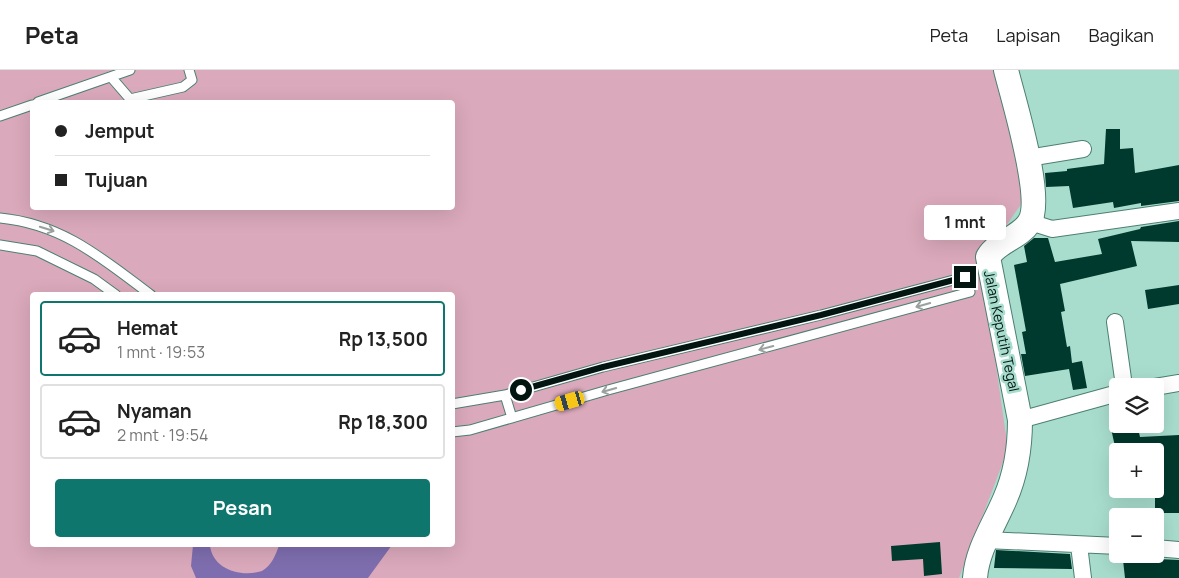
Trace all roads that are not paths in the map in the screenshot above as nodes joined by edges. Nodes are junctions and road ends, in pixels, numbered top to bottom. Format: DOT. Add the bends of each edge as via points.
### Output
graph roads {
  1 [pos="130,70"];
  2 [pos="189,70"];
  3 [pos="1006,70"];
  4 [pos="111,77"];
  5 [pos="44,100"];
  6 [pos="30,106"];
  7 [pos="0,116"];
  8 [pos="1083,149"];
  9 [pos="1028,158"];
  10 [pos="1179,211"];
  11 [pos="0,218"];
  12 [pos="1030,222"];
  13 [pos="0,245"];
  14 [pos="112,292"];
  15 [pos="146,292"];
  16 [pos="821,315"];
  17 [pos="1115,322"];
  18 [pos="829,331"];
  19 [pos="1123,378"];
  20 [pos="505,395"];
  21 [pos="1109,395"];
  22 [pos="455,403"];
  23 [pos="512,418"];
  24 [pos="1020,420"];
  25 [pos="455,432"];
  26 [pos="986,540"];
  27 [pos="1079,545"];
  28 [pos="1109,546"];
  29 [pos="1164,549"];
  30 [pos="1179,550"];
  31 [pos="975,578"];
  32 [pos="1083,578"];
  1 -- 4 [label="lane"];
  2 -- 4 [label="lane" via="192,80 183,87 130,98"];
  3 -- 9 [label="main road"];
  4 -- 5 [label="lane"];
  6 -- 7 [label="lane"];
  8 -- 9 [label="street"];
  9 -- 12 [label="main road" via="1034,211"];
  10 -- 12 [label="street" via="1052,229"];
  11 -- 15 [label="lane, one-way" via="53,230 87,247"];
  12 -- 24 [label="main road, Jalan Keputih Tegal" via="991,252 988,262"];
  13 -- 14 [label="lane" via="37,251 94,279"];
  16 -- 18 [label="lane"];
  16 -- 18 [label="lane, one-way" via="965,277 970,292"];
  16 -- 20 [label="lane" via="603,367"];
  17 -- 19 [label="street"];
  18 -- 23 [label="lane, one-way"];
  20 -- 22 [label="lane"];
  20 -- 23 [label="lane"];
  21 -- 24 [label="street"];
  23 -- 25 [label="lane"];
  24 -- 26 [label="main road, Jalan Keputih Tegal" via="1020,440 1012,480"];
  26 -- 27 [label="street"];
  26 -- 31 [label="main road, Jalan Keputih Tegal" via="976,562"];
  27 -- 28 [label="street"];
  27 -- 32 [label="street"];
  29 -- 30 [label="street"];
}
